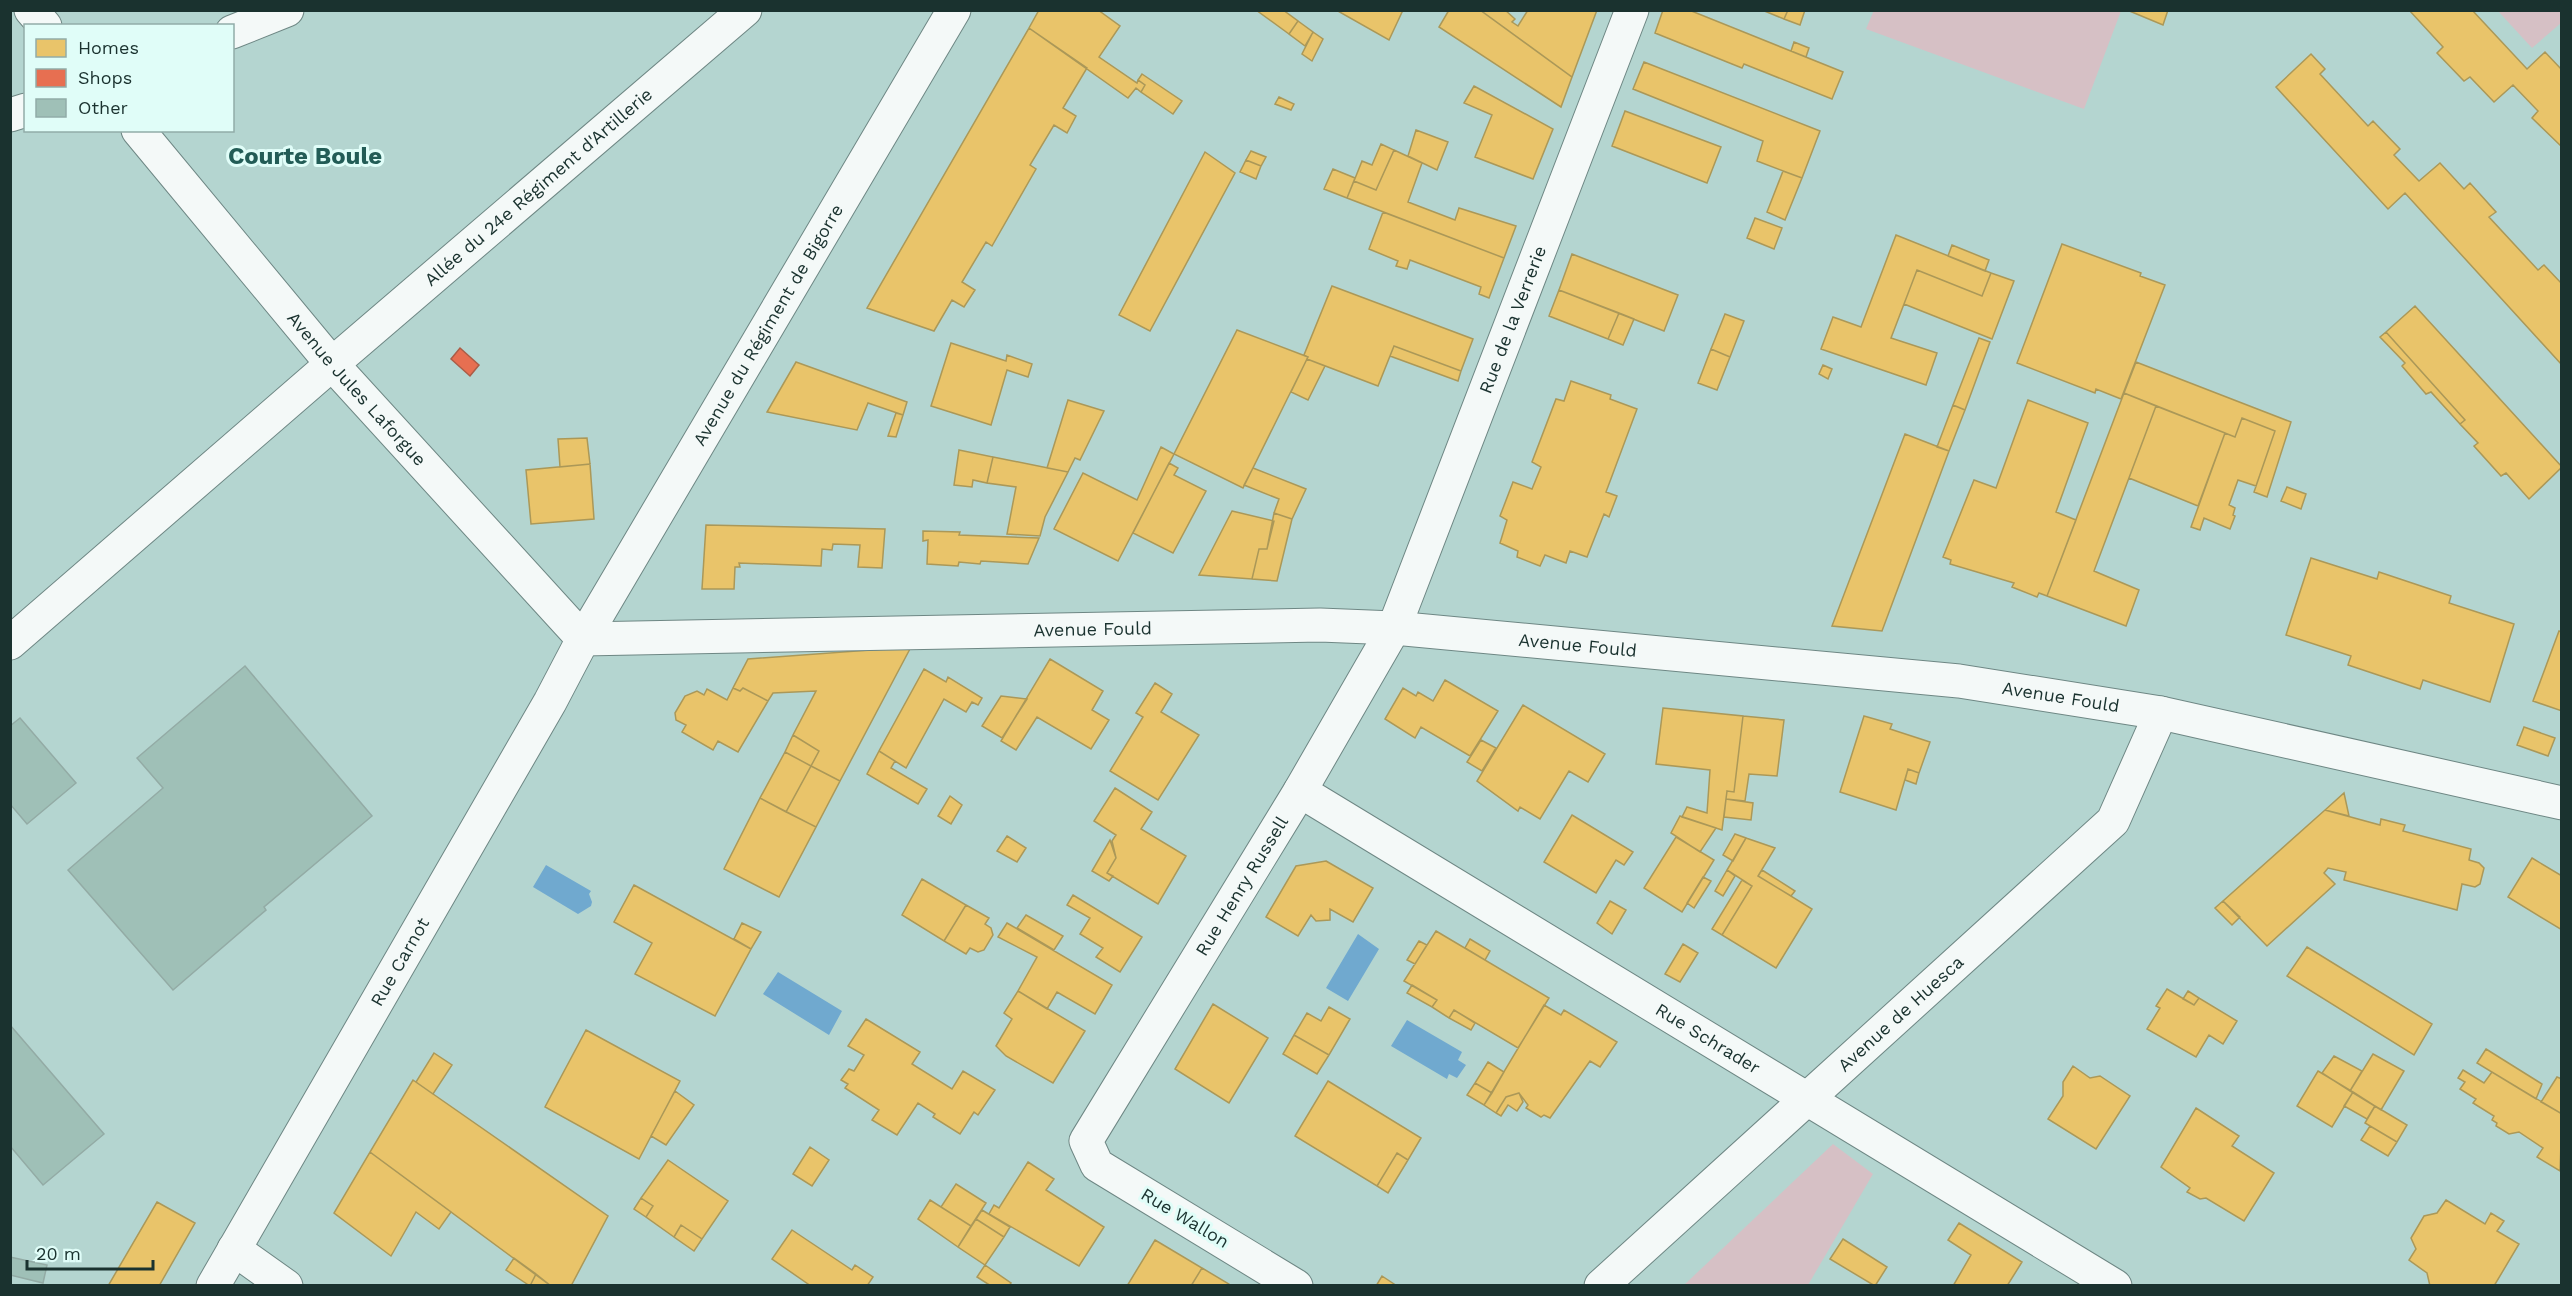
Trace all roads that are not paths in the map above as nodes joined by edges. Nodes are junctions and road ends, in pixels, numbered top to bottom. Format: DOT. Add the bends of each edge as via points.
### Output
graph roads {
  1 [pos="31,10"];
  2 [pos="287,10"];
  3 [pos="745,10"];
  4 [pos="954,10"];
  5 [pos="1632,10"];
  6 [pos="43,24"];
  7 [pos="234,31"];
  8 [pos="140,132"];
  9 [pos="332,364"];
  10 [pos="1394,628"];
  11 [pos="583,639"];
  12 [pos="10,643"];
  13 [pos="2161,713"];
  14 [pos="1300,791"];
  15 [pos="2562,803"];
  16 [pos="1807,1098"];
  17 [pos="1086,1141"];
  18 [pos="234,1249"];
  19 [pos="213,1286"];
  20 [pos="286,1286"];
  21 [pos="1296,1286"];
  22 [pos="1601,1286"];
  23 [pos="2115,1286"];
  1 -- 6 [label="street"];
  2 -- 7 [label="street"];
  3 -- 9 [label="street, Allée du 24e Régiment d'Artillerie"];
  4 -- 11 [label="street, Avenue du Régiment de Bigorre"];
  5 -- 10 [label="street, Rue de la Verrerie"];
  8 -- 9 [label="street, Avenue Jules Laforgue"];
  9 -- 11 [label="street, Avenue Jules Laforgue"];
  9 -- 12 [label="street, Allée du 24e Régiment d'Artillerie"];
  10 -- 11 [label="street, Avenue Fould" via="1320,625"];
  10 -- 13 [label="street, Avenue Fould" via="1959,681"];
  10 -- 14 [label="street, Rue Henry Russell"];
  11 -- 18 [label="street, Rue Carnot"];
  13 -- 15 [label="street, Avenue Fould"];
  13 -- 16 [label="street, Avenue de Huesca" via="2113,821"];
  14 -- 16 [label="street, Rue Schrader"];
  14 -- 17 [label="street, Rue Henry Russell"];
  16 -- 22 [label="street, Avenue de Huesca"];
  16 -- 23 [label="street, Rue Schrader"];
  17 -- 21 [label="street, Rue Wallon" via="1097,1165"];
  18 -- 19 [label="street, Rue Carnot"];
  18 -- 20 [label="street"];
}
